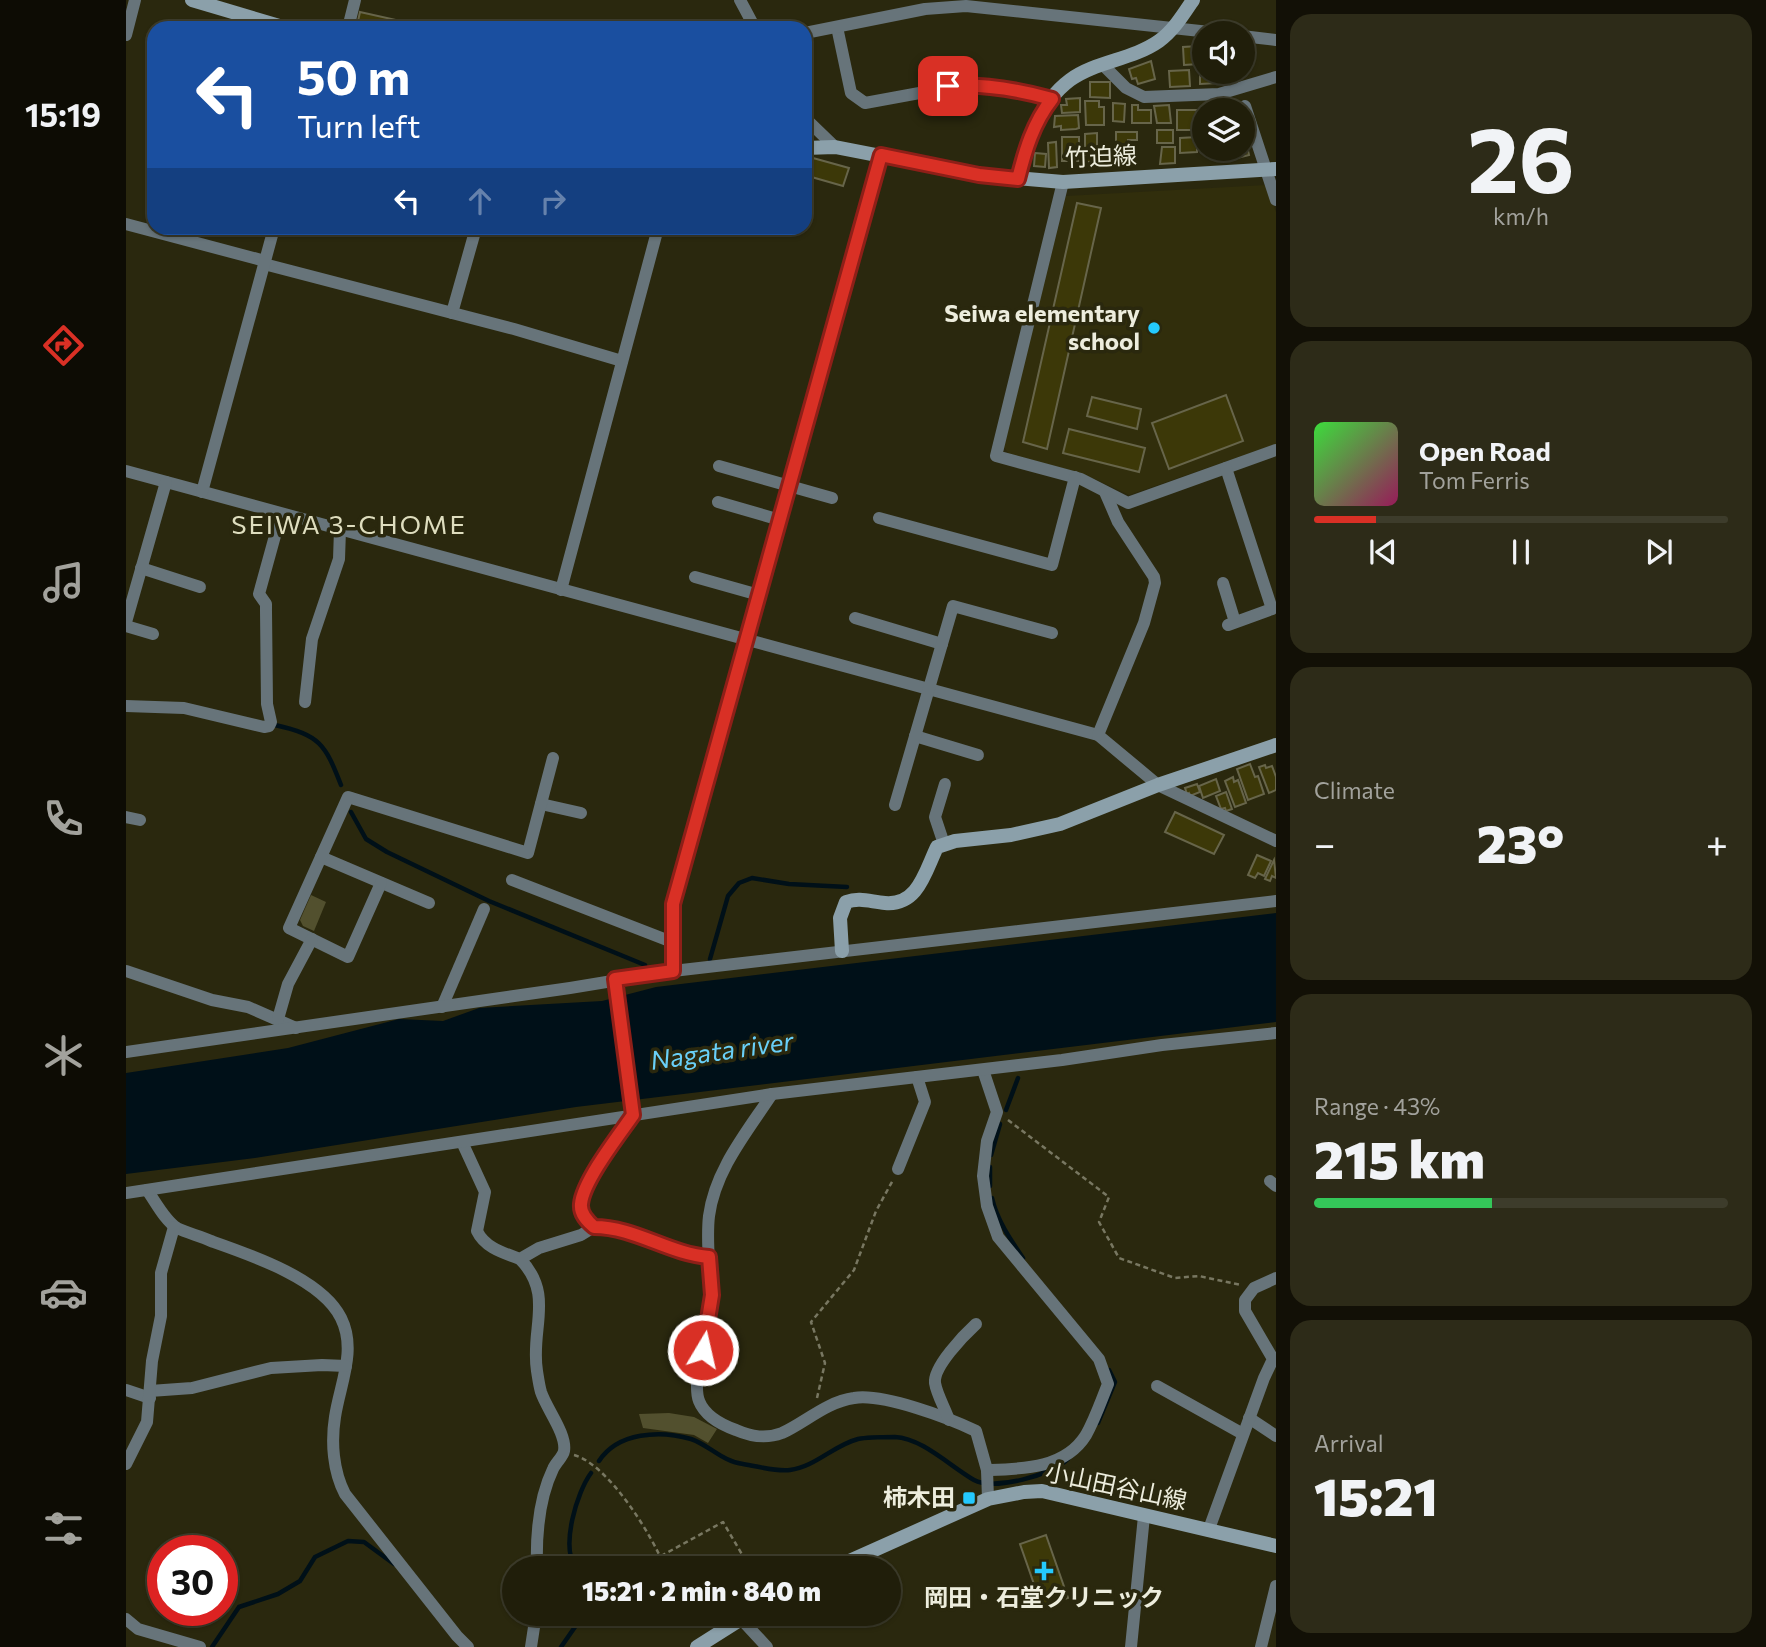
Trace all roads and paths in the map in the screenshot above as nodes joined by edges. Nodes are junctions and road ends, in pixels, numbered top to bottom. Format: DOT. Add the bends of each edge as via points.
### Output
graph roads {
  1 [pos="135,0"];
  2 [pos="192,0"];
  3 [pos="355,0"];
  4 [pos="740,0"];
  5 [pos="1193,0"];
  6 [pos="1026,6"];
  7 [pos="262,21"];
  8 [pos="350,21"];
  9 [pos="751,21"];
  10 [pos="837,27"];
  11 [pos="1172,28"];
  12 [pos="1192,30"];
  13 [pos="812,32"];
  14 [pos="126,35"];
  15 [pos="1255,38"];
  16 [pos="1276,40"];
  17 [pos="1102,65"];
  18 [pos="1275,73"];
  19 [pos="1052,99"];
  20 [pos="812,125"];
  21 [pos="1255,131"];
  22 [pos="835,147"];
  23 [pos="812,148"];
  24 [pos="881,155"];
  25 [pos="1271,170"];
  26 [pos="1018,179"];
  27 [pos="1063,182"];
  28 [pos="1276,200"];
  29 [pos="126,224"];
  30 [pos="147,230"];
  31 [pos="165,235"];
  32 [pos="272,235"];
  33 [pos="473,235"];
  34 [pos="656,235"];
  35 [pos="265,263"];
  36 [pos="452,313"];
  37 [pos="622,361"];
  38 [pos="1276,450"];
  39 [pos="719,466"];
  40 [pos="1226,468"];
  41 [pos="126,471"];
  42 [pos="1075,477"];
  43 [pos="166,482"];
  44 [pos="789,486"];
  45 [pos="202,492"];
  46 [pos="1105,492"];
  47 [pos="832,498"];
  48 [pos="718,502"];
  49 [pos="281,514"];
  50 [pos="879,518"];
  51 [pos="780,520"];
  52 [pos="340,530"];
  53 [pos="141,568"];
  54 [pos="695,577"];
  55 [pos="1223,583"];
  56 [pos="200,587"];
  57 [pos="561,590"];
  58 [pos="759,595"];
  59 [pos="855,618"];
  60 [pos="126,624"];
  61 [pos="1052,633"];
  62 [pos="153,634"];
  63 [pos="746,640"];
  64 [pos="942,644"];
  65 [pos="929,690"];
  66 [pos="305,702"];
  67 [pos="126,706"];
  68 [pos="1098,735"];
  69 [pos="915,736"];
  70 [pos="1276,744"];
  71 [pos="978,755"];
  72 [pos="553,758"];
  73 [pos="944,784"];
  74 [pos="1158,785"];
  75 [pos="541,804"];
  76 [pos="895,805"];
  77 [pos="581,813"];
  78 [pos="126,817"];
  79 [pos="140,820"];
  80 [pos="1276,841"];
  81 [pos="944,844"];
  82 [pos="321,857"];
  83 [pos="512,880"];
  84 [pos="381,883"];
  85 [pos="1276,901"];
  86 [pos="429,903"];
  87 [pos="484,909"];
  88 [pos="312,939"];
  89 [pos="672,942"];
  90 [pos="842,951"];
  91 [pos="126,971"];
  92 [pos="673,971"];
  93 [pos="615,979"];
  94 [pos="442,1007"];
  95 [pos="278,1019"];
  96 [pos="296,1028"];
  97 [pos="1276,1033"];
  98 [pos="126,1052"];
  99 [pos="983,1070"];
  100 [pos="917,1077"];
  101 [pos="772,1094"];
  102 [pos="996,1112"];
  103 [pos="633,1115"];
  104 [pos="462,1142"];
  105 [pos="898,1169"];
  106 [pos="147,1190"];
  107 [pos="126,1193"];
  108 [pos="174,1227"];
  109 [pos="594,1227"];
  110 [pos="709,1257"];
  111 [pos="520,1259"];
  112 [pos="1276,1278"];
  113 [pos="1254,1288"];
  114 [pos="976,1324"];
  115 [pos="1274,1359"];
  116 [pos="345,1366"];
  117 [pos="1157,1386"];
  118 [pos="126,1390"];
  119 [pos="150,1394"];
  120 [pos="813,1415"];
  121 [pos="1249,1418"];
  122 [pos="949,1420"];
  123 [pos="1244,1434"];
  124 [pos="1276,1436"];
  125 [pos="564,1453"];
  126 [pos="126,1464"];
  127 [pos="987,1471"];
  128 [pos="988,1495"];
  129 [pos="1144,1516"];
  130 [pos="1209,1529"];
  131 [pos="1276,1546"];
  132 [pos="536,1556"];
  133 [pos="661,1556"];
  134 [pos="743,1556"];
  135 [pos="859,1556"];
  136 [pos="1276,1586"];
  137 [pos="126,1619"];
  138 [pos="534,1626"];
  139 [pos="732,1626"];
  140 [pos="752,1626"];
  141 [pos="708,1644"];
  142 [pos="200,1647"];
  143 [pos="468,1647"];
  144 [pos="531,1647"];
  145 [pos="767,1647"];
  146 [pos="1131,1647"];
  147 [pos="1261,1647"];
  1 -- 14 [label="street"];
  2 -- 7 [label="street"];
  3 -- 8 [label="street"];
  4 -- 9 [label="street"];
  5 -- 11 [label="street"];
  6 -- 10 [label="street" via="939,8"];
  6 -- 11 [label="street"];
  10 -- 13 [label="street"];
  10 -- 19 [label="street" via="851,93 865,103 963,85"];
  11 -- 12 [label="street"];
  11 -- 17 [label="street" via="1148,47"];
  15 -- 16 [label="street"];
  17 -- 18 [label="street" via="1126,88 1144,97 1219,94"];
  17 -- 19 [label="street" via="1069,80"];
  19 -- 26 [label="street" via="1034,128"];
  20 -- 22 [label="street"];
  21 -- 25 [label="street"];
  22 -- 23 [label="street, 竹迫線"];
  22 -- 24 [label="street, 竹迫線"];
  24 -- 26 [label="street, 竹迫線"];
  24 -- 44 [label="street"];
  25 -- 27 [label="street, 竹迫線"];
  25 -- 28 [label="street"];
  26 -- 27 [label="street, 竹迫線"];
  27 -- 42 [label="street" via="996,456"];
  29 -- 30 [label="street"];
  31 -- 35 [label="street"];
  32 -- 35 [label="street"];
  33 -- 36 [label="street"];
  34 -- 37 [label="street"];
  35 -- 36 [label="street"];
  35 -- 45 [label="street"];
  36 -- 37 [label="street"];
  37 -- 57 [label="street"];
  38 -- 40 [label="street"];
  39 -- 44 [label="street"];
  40 -- 46 [label="street" via="1128,503"];
  40 -- 55 [label="street" via="1272,609 1231,624"];
  41 -- 43 [label="street"];
  42 -- 46 [label="street"];
  42 -- 50 [label="street" via="1052,565"];
  43 -- 45 [label="street"];
  43 -- 53 [label="street"];
  44 -- 47 [label="street"];
  44 -- 51 [label="street"];
  45 -- 49 [label="street"];
  46 -- 68 [label="street" via="1155,583 1144,623"];
  48 -- 51 [label="street"];
  49 -- 52 [label="street"];
  49 -- 67 [label="street" via="259,594 266,604 269,726 184,708"];
  51 -- 58 [label="street"];
  52 -- 57 [label="street"];
  52 -- 66 [label="street" via="339,559 312,639"];
  53 -- 56 [label="street"];
  53 -- 60 [label="street"];
  54 -- 58 [label="street"];
  57 -- 63 [label="street"];
  58 -- 63 [label="street"];
  59 -- 64 [label="street"];
  60 -- 62 [label="street"];
  61 -- 64 [label="street" via="953,606"];
  63 -- 65 [label="street"];
  63 -- 89 [label="street" via="673,904"];
  64 -- 65 [label="street"];
  65 -- 68 [label="street"];
  65 -- 69 [label="street"];
  68 -- 74 [label="street"];
  69 -- 71 [label="street"];
  69 -- 76 [label="street"];
  70 -- 74 [label="street"];
  72 -- 75 [label="street"];
  73 -- 81 [label="street" via="934,817"];
  74 -- 80 [label="street"];
  74 -- 81 [label="street" via="1060,824"];
  75 -- 77 [label="street"];
  75 -- 82 [label="street" via="528,853 348,797"];
  78 -- 79 [label="street"];
  81 -- 90 [label="street" via="937,847 906,901 846,902 840,918"];
  82 -- 84 [label="street"];
  82 -- 88 [label="street" via="289,928"];
  83 -- 89 [label="street"];
  84 -- 86 [label="street"];
  84 -- 88 [label="street" via="348,957"];
  85 -- 90 [label="street"];
  87 -- 94 [label="street"];
  88 -- 95 [label="street" via="288,984"];
  89 -- 92 [label="street"];
  90 -- 92 [label="street"];
  91 -- 95 [label="street"];
  92 -- 93 [label="street"];
  93 -- 94 [label="street"];
  93 -- 103 [label="street"];
  94 -- 96 [label="street"];
  95 -- 96 [label="street"];
  96 -- 98 [label="street"];
  97 -- 99 [label="street"];
  99 -- 100 [label="street"];
  99 -- 102 [label="street"];
  100 -- 101 [label="street"];
  100 -- 105 [label="street" via="925,1102"];
  101 -- 103 [label="street"];
  101 -- 110 [label="street" via="723,1168 709,1215"];
  102 -- 113 [label="path" via="1109,1197 1098,1222 1119,1258 1175,1278 1199,1276"];
  102 -- 127 [label="street" via="983,1176 998,1237 1099,1359 1108,1384 1085,1436 1069,1452 1054,1462"];
  103 -- 104 [label="street"];
  103 -- 109 [label="street" via="584,1192 581,1206"];
  104 -- 106 [label="street"];
  104 -- 111 [label="street" via="485,1192 477,1231 499,1251"];
  105 -- 120 [label="path" via="854,1270 811,1322 825,1363"];
  106 -- 107 [label="street"];
  106 -- 108 [label="street"];
  108 -- 116 [label="street" via="242,1252 331,1301 347,1333"];
  108 -- 119 [label="street" via="161,1273 161,1316"];
  109 -- 110 [label="street" via="613,1227 689,1255"];
  109 -- 111 [label="street"];
  110 -- 120 [label="street" via="712,1295 698,1377 702,1407 730,1428 761,1437 785,1431"];
  111 -- 125 [label="street" via="532,1271 541,1302 536,1362 541,1391 564,1441"];
  112 -- 113 [label="street"];
  113 -- 115 [label="street" via="1245,1300 1245,1311"];
  114 -- 122 [label="street" via="937,1372 935,1381"];
  115 -- 121 [label="street"];
  116 -- 119 [label="street" via="271,1368"];
  116 -- 143 [label="street" via="333,1444 337,1479 352,1504"];
  117 -- 123 [label="street"];
  118 -- 119 [label="street"];
  119 -- 126 [label="street" via="147,1422"];
  120 -- 122 [label="street" via="853,1398 876,1397"];
  121 -- 123 [label="street"];
  121 -- 124 [label="street"];
  122 -- 127 [label="street" via="976,1431"];
  123 -- 130 [label="street"];
  125 -- 132 [label="street" via="553,1469 541,1505"];
  125 -- 133 [label="path" via="583,1458 601,1471 634,1510"];
  127 -- 128 [label="street"];
  128 -- 129 [label="street, 小山田谷山線" via="1042,1491"];
  128 -- 135 [label="street, 小山田谷山線"];
  129 -- 130 [label="street, 小山田谷山線"];
  129 -- 146 [label="street"];
  130 -- 131 [label="street, 小山田谷山線"];
  133 -- 134 [label="path" via="723,1522"];
  136 -- 147 [label="street"];
  137 -- 142 [label="street" via="138,1629"];
  138 -- 144 [label="street"];
  139 -- 141 [label="street"];
  140 -- 145 [label="street"];
}
